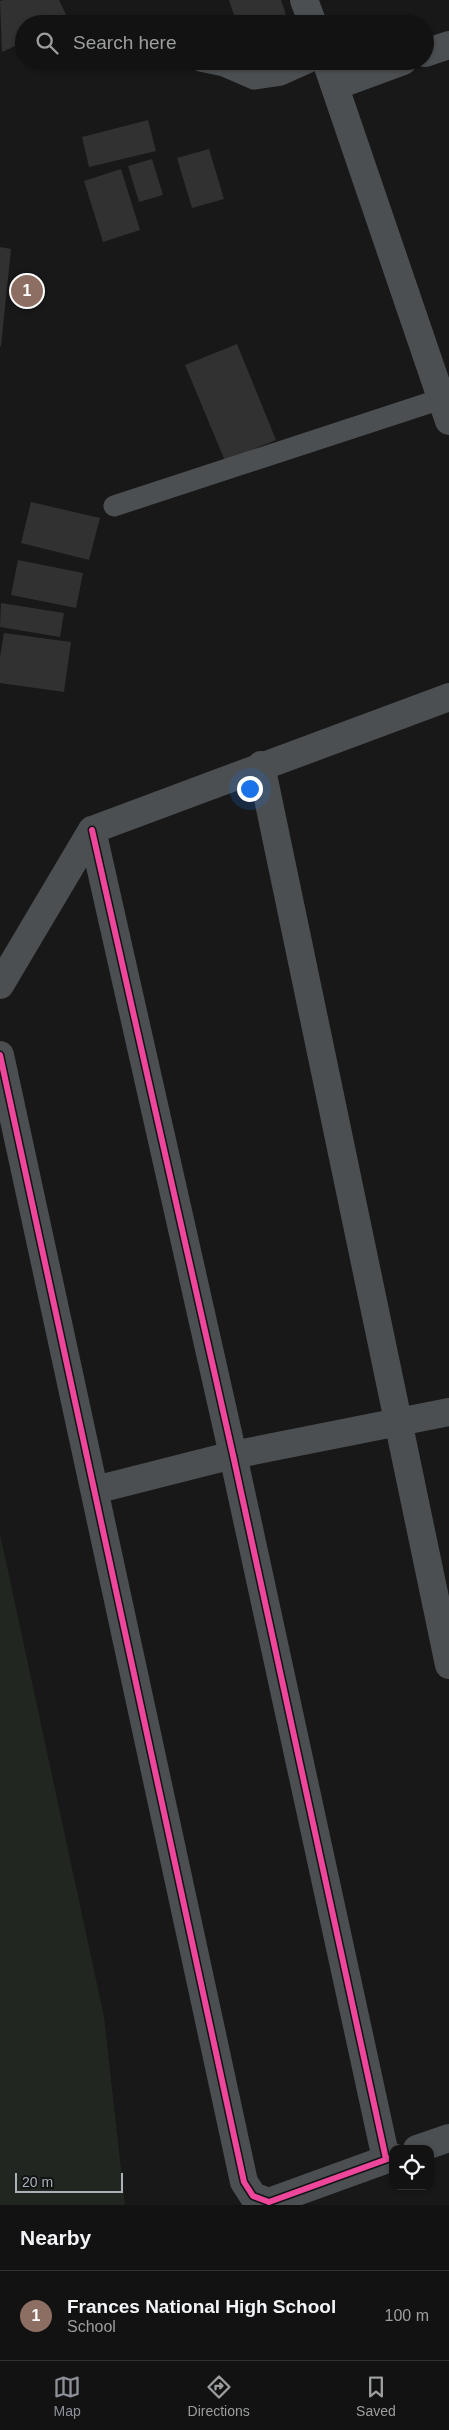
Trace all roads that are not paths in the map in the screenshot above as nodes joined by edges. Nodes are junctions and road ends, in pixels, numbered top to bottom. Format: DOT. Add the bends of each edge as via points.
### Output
graph roads {
  1 [pos="304,0"];
  2 [pos="310,15"];
  3 [pos="449,45"];
  4 [pos="434,50"];
  5 [pos="233,70"];
  6 [pos="291,70"];
  7 [pos="352,70"];
  8 [pos="330,74"];
  9 [pos="445,410"];
  10 [pos="114,506"];
  11 [pos="449,697"];
  12 [pos="261,765"];
  13 [pos="92,830"];
  14 [pos="0,985"];
  15 [pos="0,1055"];
  16 [pos="449,1412"];
  17 [pos="398,1422"];
  18 [pos="234,1455"];
  19 [pos="94,1490"];
  20 [pos="449,1665"];
  21 [pos="449,2138"];
  22 [pos="428,2145"];
  23 [pos="389,2158"];
  1 -- 2 [label="street"];
  3 -- 4 [label="street"];
  5 -- 6 [label="lane" via="254,79"];
  7 -- 8 [label="street"];
  8 -- 9 [label="street"];
  9 -- 10 [label="lane"];
  11 -- 12 [label="street"];
  12 -- 13 [label="street"];
  12 -- 17 [label="street"];
  13 -- 14 [label="street"];
  13 -- 18 [label="street"];
  15 -- 19 [label="street"];
  16 -- 17 [label="street"];
  17 -- 18 [label="street"];
  17 -- 20 [label="street"];
  18 -- 19 [label="street"];
  18 -- 23 [label="street"];
  19 -- 23 [label="street" via="244,2182 253,2196 269,2202"];
  21 -- 22 [label="street"];
}
